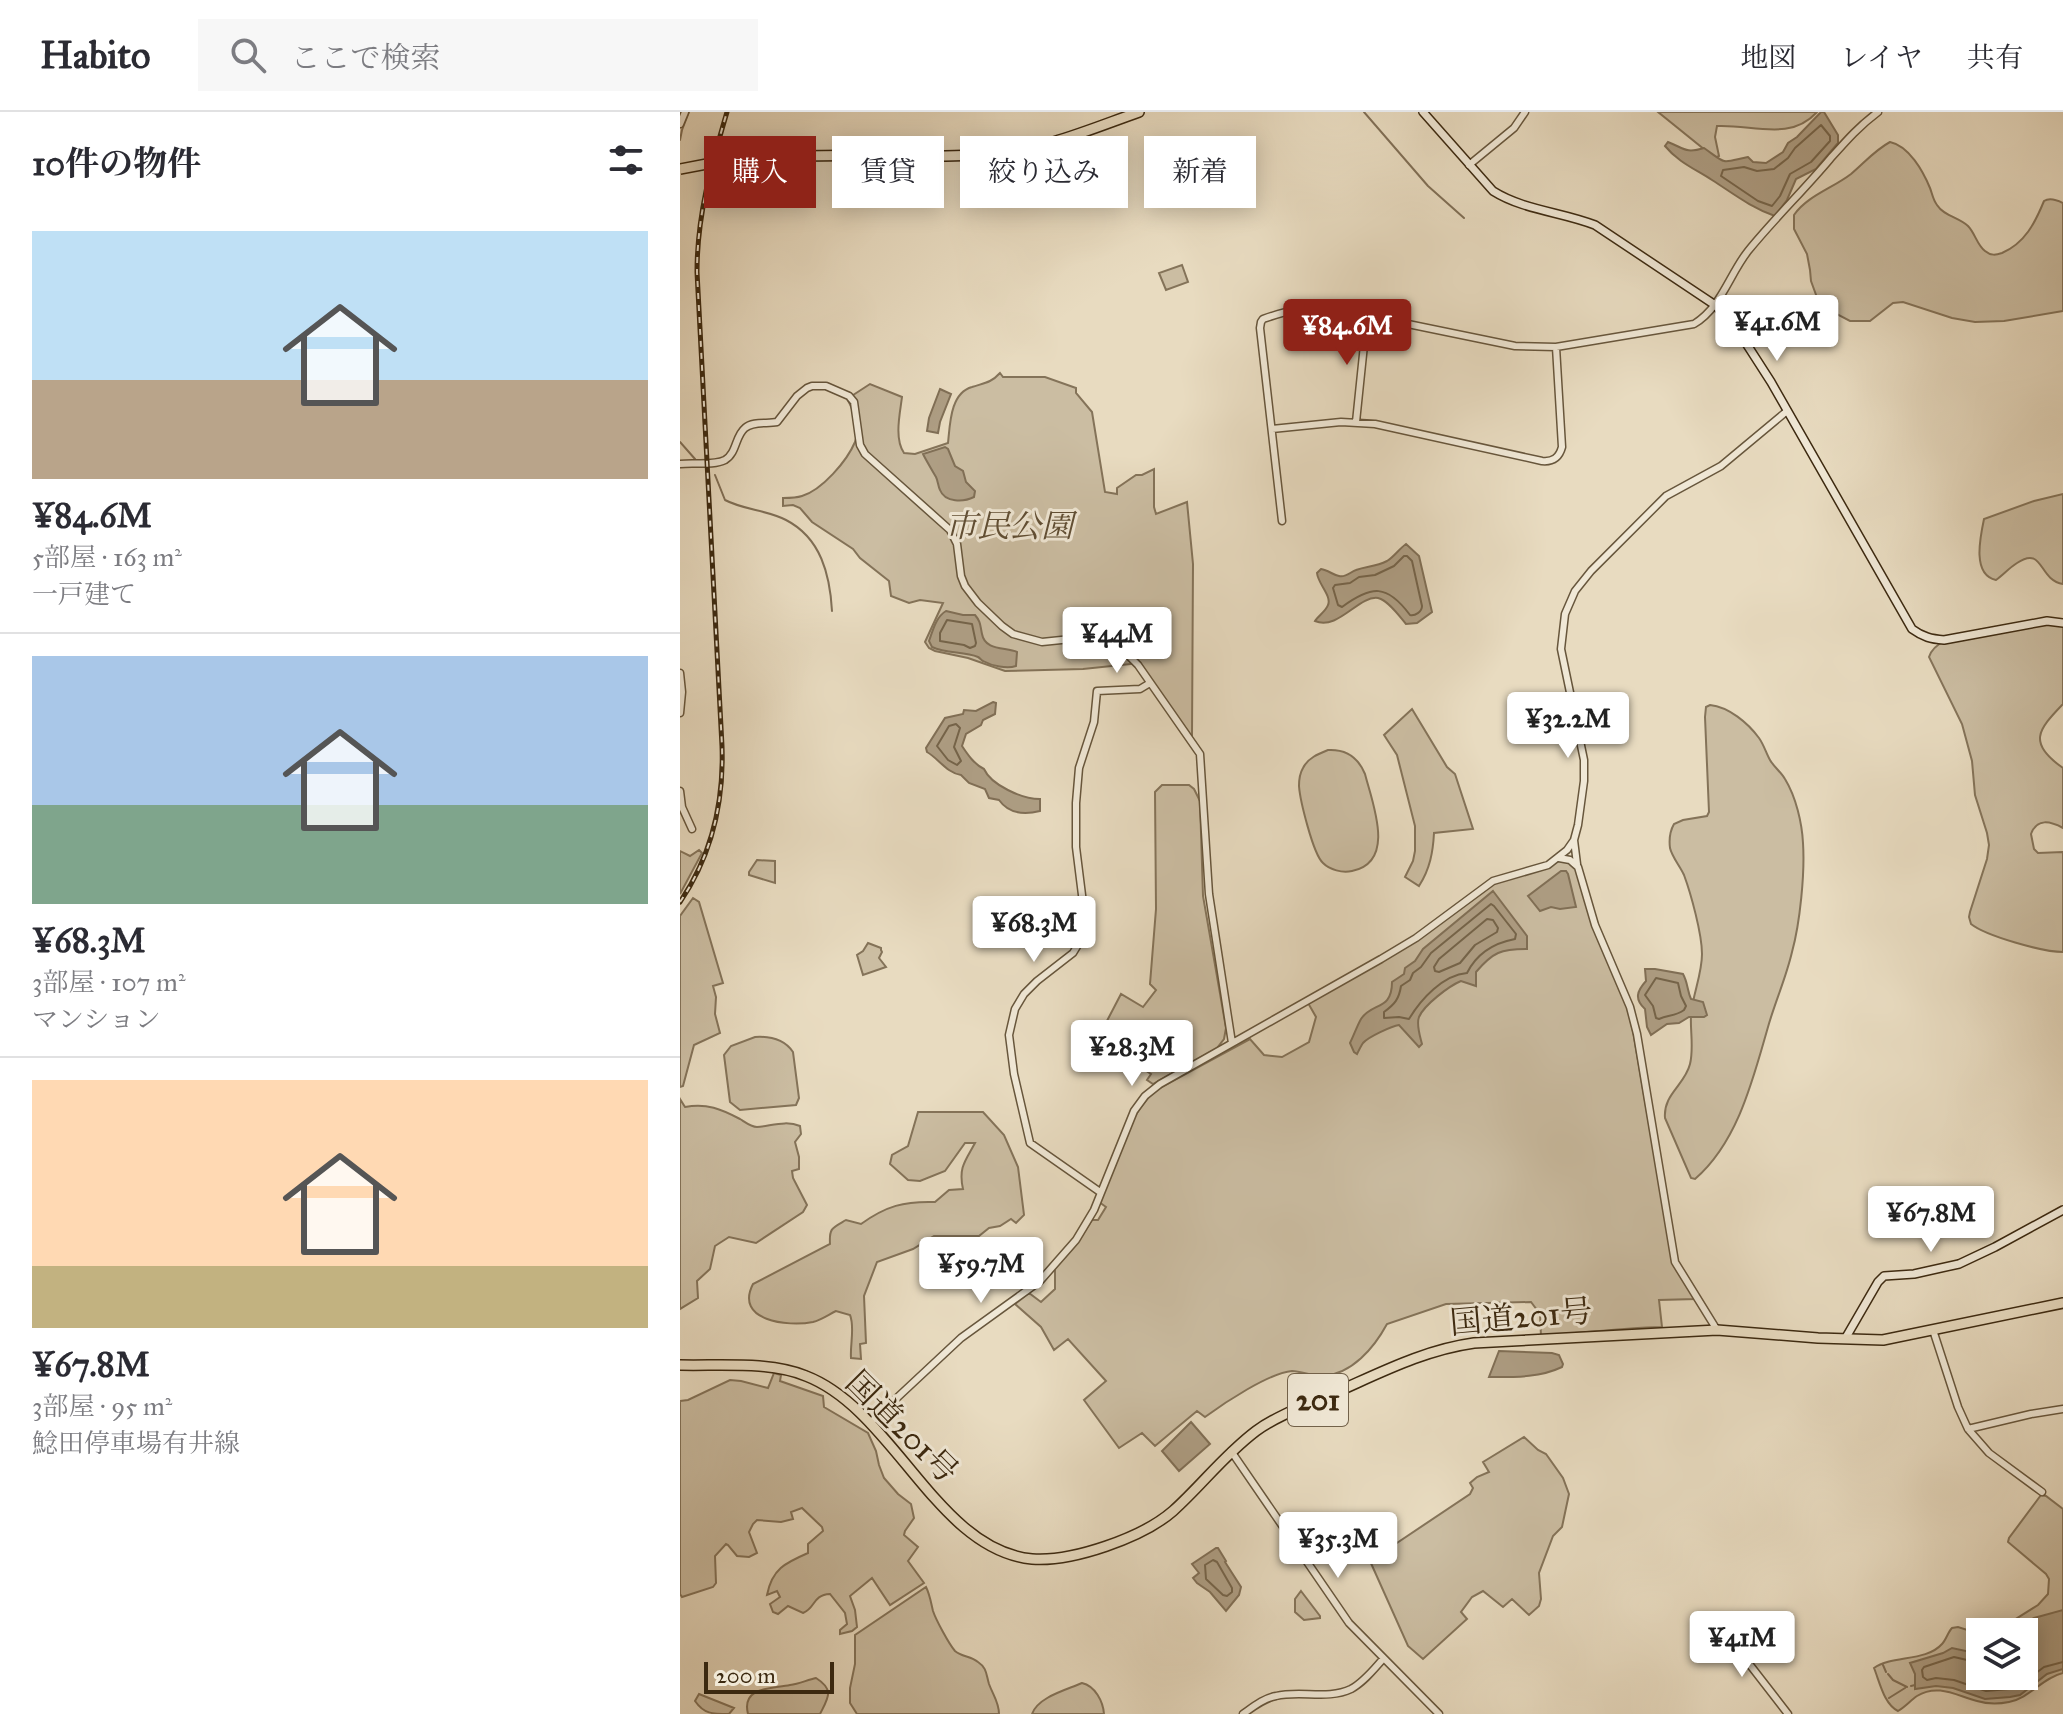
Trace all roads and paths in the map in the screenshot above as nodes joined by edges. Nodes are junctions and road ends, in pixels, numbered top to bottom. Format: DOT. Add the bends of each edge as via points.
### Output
graph roads {
  1 [pos="685,112"];
  2 [pos="1125,112"];
  3 [pos="1139,112"];
  4 [pos="1423,112"];
  5 [pos="1525,112"];
  6 [pos="1878,112"];
  7 [pos="680,124"];
  8 [pos="944,151"];
  9 [pos="832,153"];
  10 [pos="944,154"];
  11 [pos="1469,165"];
  12 [pos="680,167"];
  13 [pos="1715,305"];
  14 [pos="1367,316"];
  15 [pos="1556,347"];
  16 [pos="1787,411"];
  17 [pos="1356,422"];
  18 [pos="1272,429"];
  19 [pos="680,464"];
  20 [pos="1282,521"];
  21 [pos="2063,623"];
  22 [pos="680,673"];
  23 [pos="1150,683"];
  24 [pos="680,713"];
  25 [pos="680,791"];
  26 [pos="692,829"];
  27 [pos="1574,840"];
  28 [pos="1559,858"];
  29 [pos="1578,867"];
  30 [pos="1232,1043"];
  31 [pos="1100,1192"];
  32 [pos="2063,1210"];
  33 [pos="2063,1303"];
  34 [pos="1717,1330"];
  35 [pos="1933,1330"];
  36 [pos="1845,1339"];
  37 [pos="680,1365"];
  38 [pos="2063,1409"];
  39 [pos="870,1423"];
  40 [pos="1968,1429"];
  41 [pos="1231,1451"];
  42 [pos="2042,1492"];
  43 [pos="1719,1625"];
  44 [pos="1383,1659"];
  45 [pos="1243,1714"];
  46 [pos="1439,1714"];
  47 [pos="1788,1714"];
  1 -- 7 [label="street"];
  2 -- 8 [label="highway" via="1024,144"];
  3 -- 10 [label="highway" via="1017,151"];
  4 -- 11 [label="main road"];
  5 -- 11 [label="street" via="1514,128"];
  6 -- 13 [label="street" via="1845,140 1771,224"];
  9 -- 12 [label="highway, bridge" via="732,157"];
  11 -- 13 [label="main road" via="1503,198 1595,225"];
  13 -- 15 [label="street" via="1687,326"];
  13 -- 16 [label="main road" via="1735,326"];
  14 -- 15 [label="street" via="1515,346"];
  14 -- 17 [label="street"];
  14 -- 18 [label="street" via="1307,307 1261,322"];
  15 -- 17 [label="street" via="1562,447 1553,460"];
  16 -- 21 [label="main road" via="1912,629 1944,640 2047,621"];
  16 -- 27 [label="street" via="1721,466 1666,496 1591,571 1570,601 1561,649 1584,760"];
  17 -- 18 [label="street"];
  18 -- 20 [label="street"];
  19 -- 23 [label="street" via="727,459 744,428 777,422 812,386 849,396 865,454 953,534 965,586 995,620 1013,634 1042,642 1106,640 1131,657"];
  22 -- 24 [label="street"];
  23 -- 30 [label="street" via="1200,754 1209,894"];
  23 -- 31 [label="street" via="1137,690 1097,691 1076,803 1084,935 1073,953 1024,994 1009,1035 1030,1143"];
  25 -- 26 [label="street"];
  27 -- 28 [label="street"];
  27 -- 29 [label="street"];
  28 -- 29 [label="street"];
  28 -- 30 [label="street" via="1540,869 1493,881 1416,938"];
  29 -- 34 [label="street" via="1637,1034 1675,1262"];
  30 -- 31 [label="street" via="1145,1096 1125,1128"];
  31 -- 39 [label="street" via="1087,1225 1040,1281 961,1338"];
  32 -- 36 [label="main road" via="1959,1264 1884,1276"];
  33 -- 35 [label="highway, 国道201号 / 201"];
  34 -- 36 [label="highway, 国道201号 / 201"];
  34 -- 41 [label="highway, 国道201号 / 201" via="1456,1346 1415,1358 1294,1411"];
  35 -- 36 [label="highway, 国道201号 / 201" via="1883,1340"];
  35 -- 40 [label="street"];
  37 -- 39 [label="highway, 国道201号 / 201" via="786,1369 826,1385"];
  38 -- 40 [label="street"];
  39 -- 41 [label="highway, 国道201号 / 201" via="967,1530 1011,1555 1033,1559 1092,1551 1149,1528"];
  40 -- 42 [label="street" via="1989,1453"];
  41 -- 44 [label="street" via="1349,1623"];
  43 -- 47 [label="street"];
  44 -- 45 [label="street" via="1347,1690 1276,1696"];
  44 -- 46 [label="street"];
}
